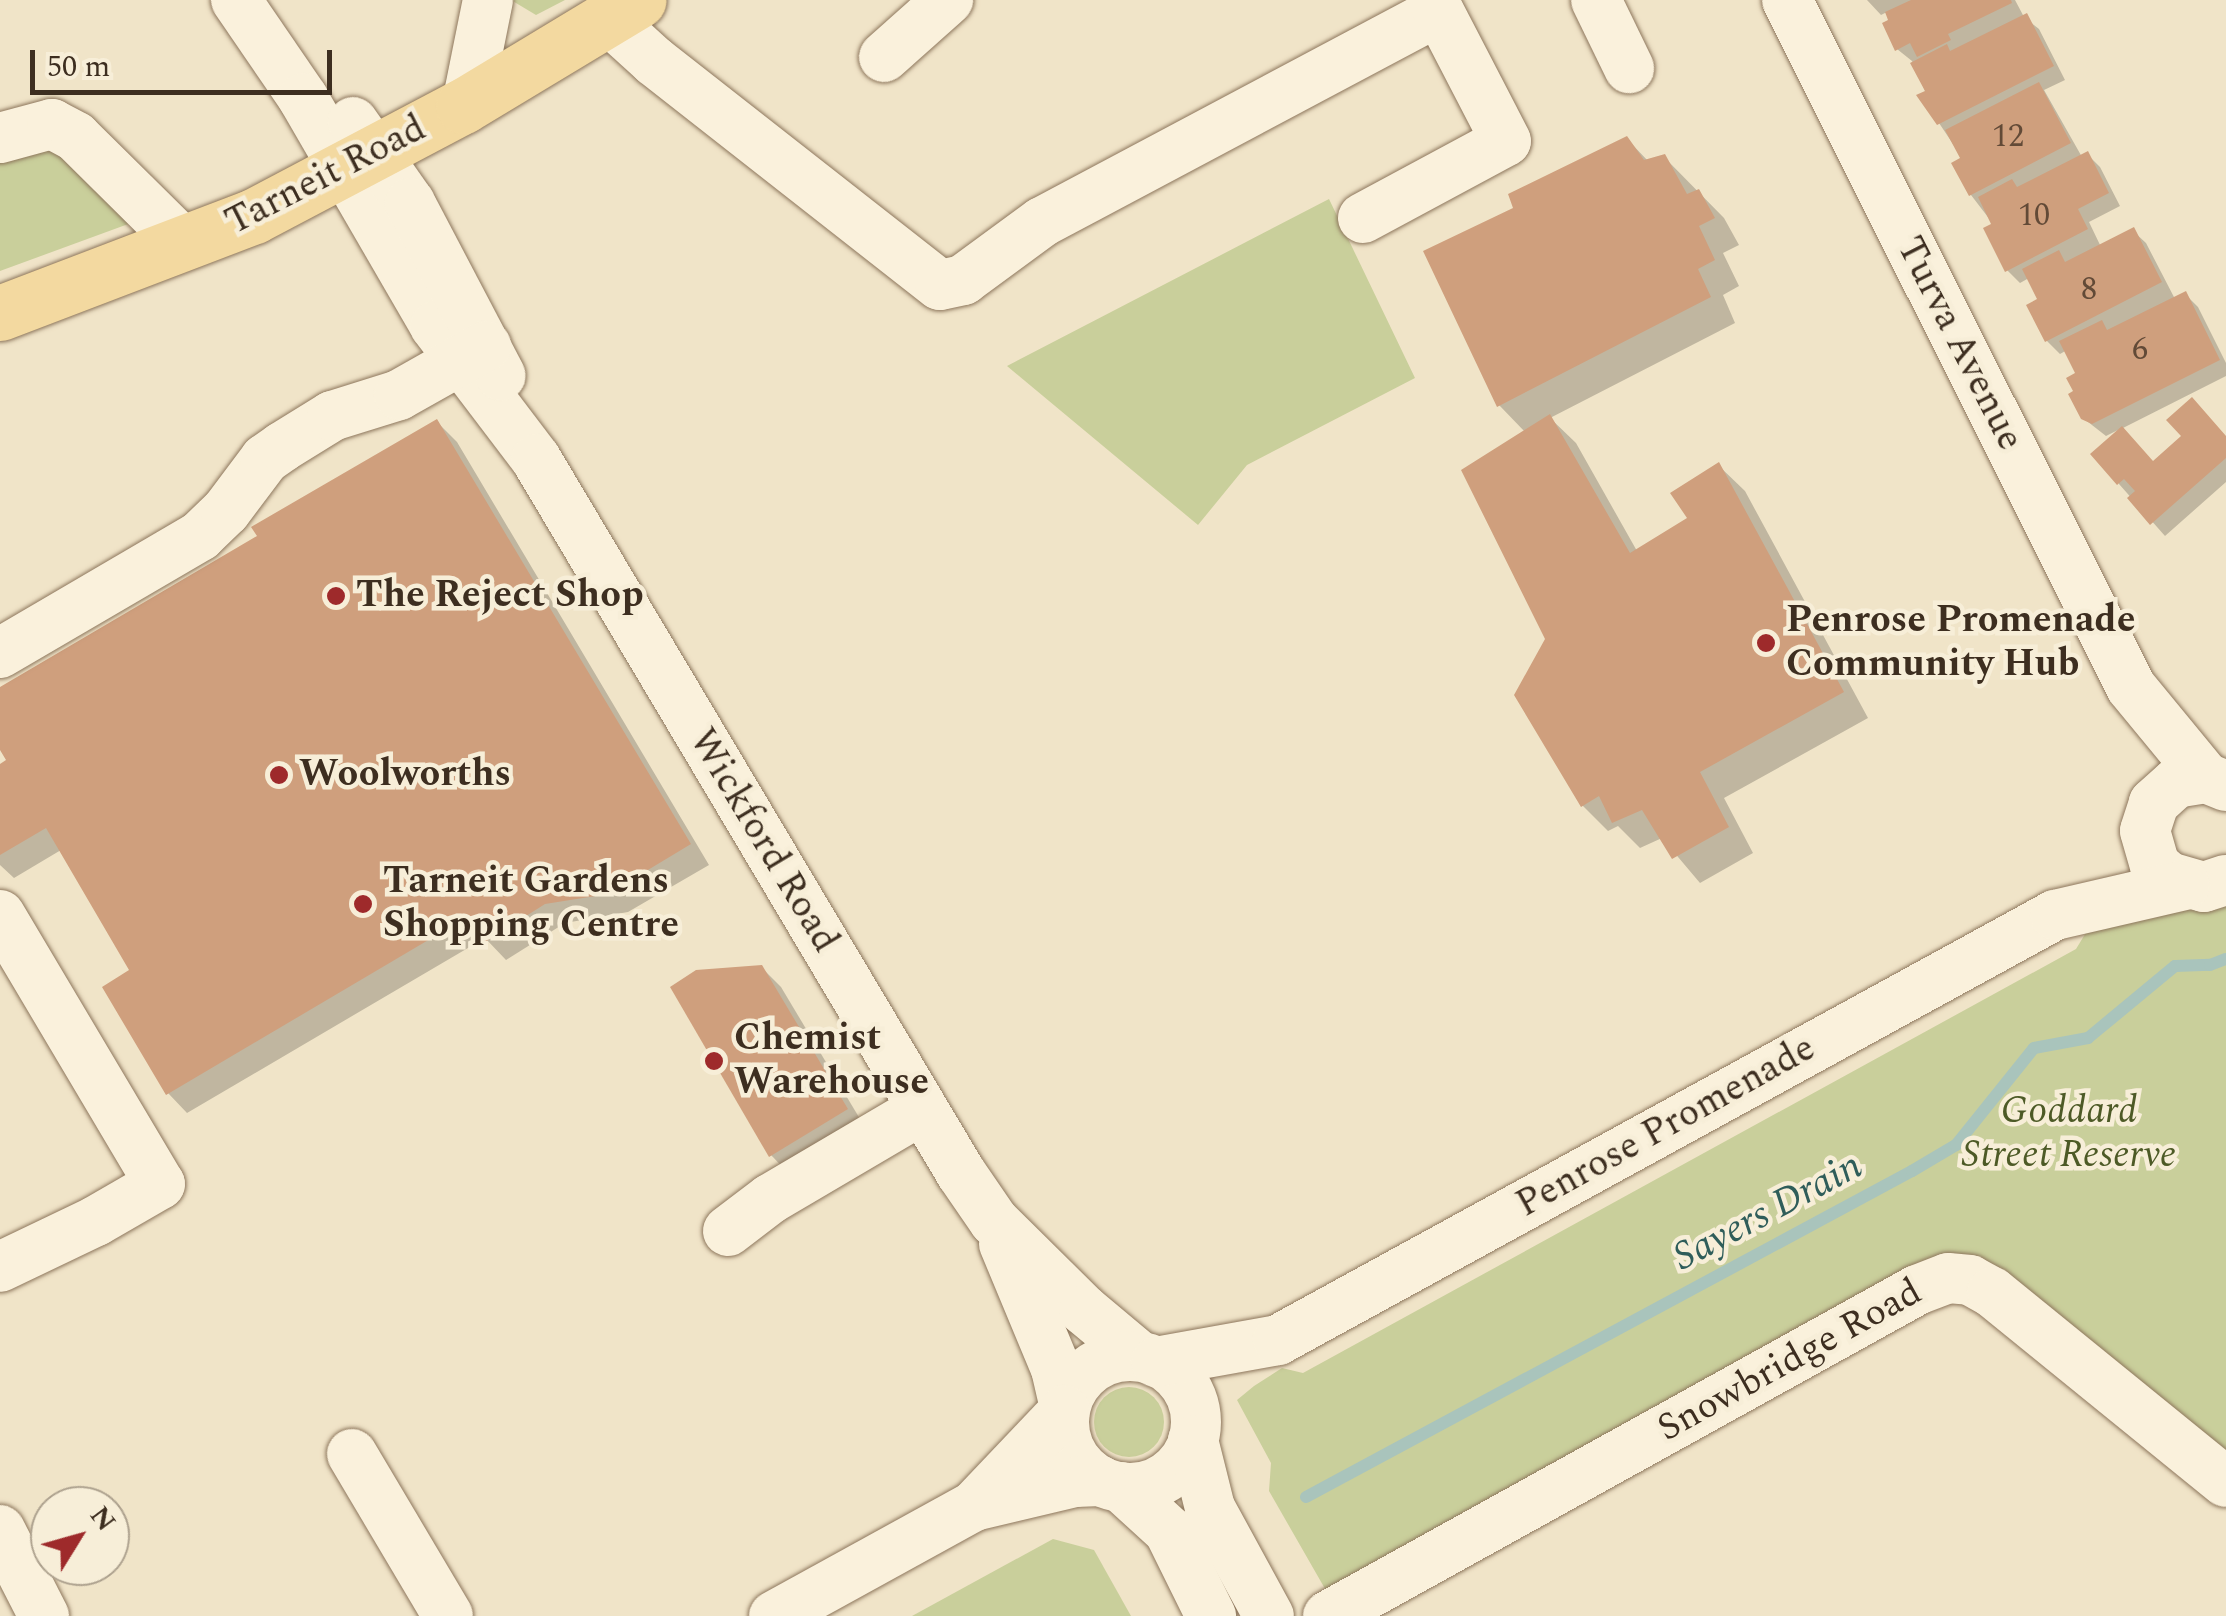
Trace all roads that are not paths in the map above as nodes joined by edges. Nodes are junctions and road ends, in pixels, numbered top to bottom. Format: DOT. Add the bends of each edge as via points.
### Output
graph roads {
  1 [pos="236,0"];
  2 [pos="268,0"];
  3 [pos="488,0"];
  4 [pos="948,0"];
  5 [pos="1596,0"];
  6 [pos="1787,0"];
  7 [pos="1435,6"];
  8 [pos="624,10"];
  9 [pos="884,57"];
  10 [pos="1629,68"];
  11 [pos="467,104"];
  12 [pos="0,138"];
  13 [pos="360,160"];
  14 [pos="1363,218"];
  15 [pos="184,245"];
  16 [pos="0,313"];
  17 [pos="473,354"];
  18 [pos="4,642"];
  19 [pos="2132,688"];
  20 [pos="2218,781"];
  21 [pos="2151,808"];
  22 [pos="2205,882"];
  23 [pos="0,914"];
  24 [pos="2054,915"];
  25 [pos="921,1110"];
  26 [pos="994,1221"];
  27 [pos="728,1231"];
  28 [pos="0,1267"];
  29 [pos="1278,1340"];
  30 [pos="1147,1359"];
  31 [pos="1065,1409"];
  32 [pos="1194,1437"];
  33 [pos="352,1454"];
  34 [pos="2226,1482"];
  35 [pos="1111,1484"];
  36 [pos="974,1506"];
  37 [pos="0,1530"];
  38 [pos="44,1616"];
  39 [pos="448,1616"];
  40 [pos="774,1616"];
  41 [pos="1211,1616"];
  42 [pos="1269,1616"];
  43 [pos="1328,1616"];
  1 -- 13 [label="street"];
  2 -- 13 [label="street"];
  3 -- 11 [label="street, Tarneit Road"];
  4 -- 9 [label="street"];
  5 -- 10 [label="street"];
  6 -- 19 [label="street, Turva Avenue"];
  7 -- 8 [label="street" via="1042,222 963,280 940,285 654,61"];
  7 -- 14 [label="street" via="1506,141"];
  8 -- 11 [label="main road, Tarneit Road"];
  11 -- 13 [label="main road, Tarneit Road"];
  12 -- 15 [label="street, Tarneit Road" via="52,124 76,137"];
  13 -- 15 [label="main road, Tarneit Road"];
  13 -- 17 [label="street, Wickford Road" via="410,203"];
  15 -- 16 [label="main road, Tarneit Road"];
  17 -- 18 [label="street" via="382,403 332,416 282,447 200,536"];
  17 -- 25 [label="street, Wickford Road"];
  19 -- 20 [label="street, Turva Avenue"];
  19 -- 21 [label="street, Turva Avenue"];
  20 -- 21 [label="street" via="2176,783"];
  21 -- 22 [label="street, Turva Avenue" via="2147,849 2156,865"];
  21 -- 24 [label="street, Penrose Promenade" via="2120,850"];
  22 -- 24 [label="street, Penrose Promenade"];
  23 -- 28 [label="street" via="160,1184"];
  24 -- 29 [label="street, Penrose Promenade"];
  25 -- 26 [label="street, Wickford Road"];
  25 -- 27 [label="street"];
  26 -- 30 [label="street, Wickford Road" via="1084,1310"];
  26 -- 31 [label="street, Wickford Road" via="1050,1352"];
  29 -- 30 [label="street, Penrose Promenade"];
  29 -- 32 [label="street, Penrose Promenade"];
  30 -- 31 [label="street" via="1114,1358 1092,1368"];
  30 -- 32 [label="street" via="1187,1390"];
  31 -- 35 [label="street" via="1069,1446 1084,1469"];
  31 -- 36 [label="street"];
  32 -- 35 [label="street" via="1169,1475 1146,1486"];
  32 -- 42 [label="street" via="1210,1508"];
  33 -- 39 [label="street"];
  34 -- 43 [label="street, Snowbridge Road" via="1992,1292 1948,1278"];
  35 -- 36 [label="street" via="1075,1482"];
  35 -- 41 [label="street" via="1169,1531"];
  36 -- 40 [label="street"];
  37 -- 38 [label="street"];
}
